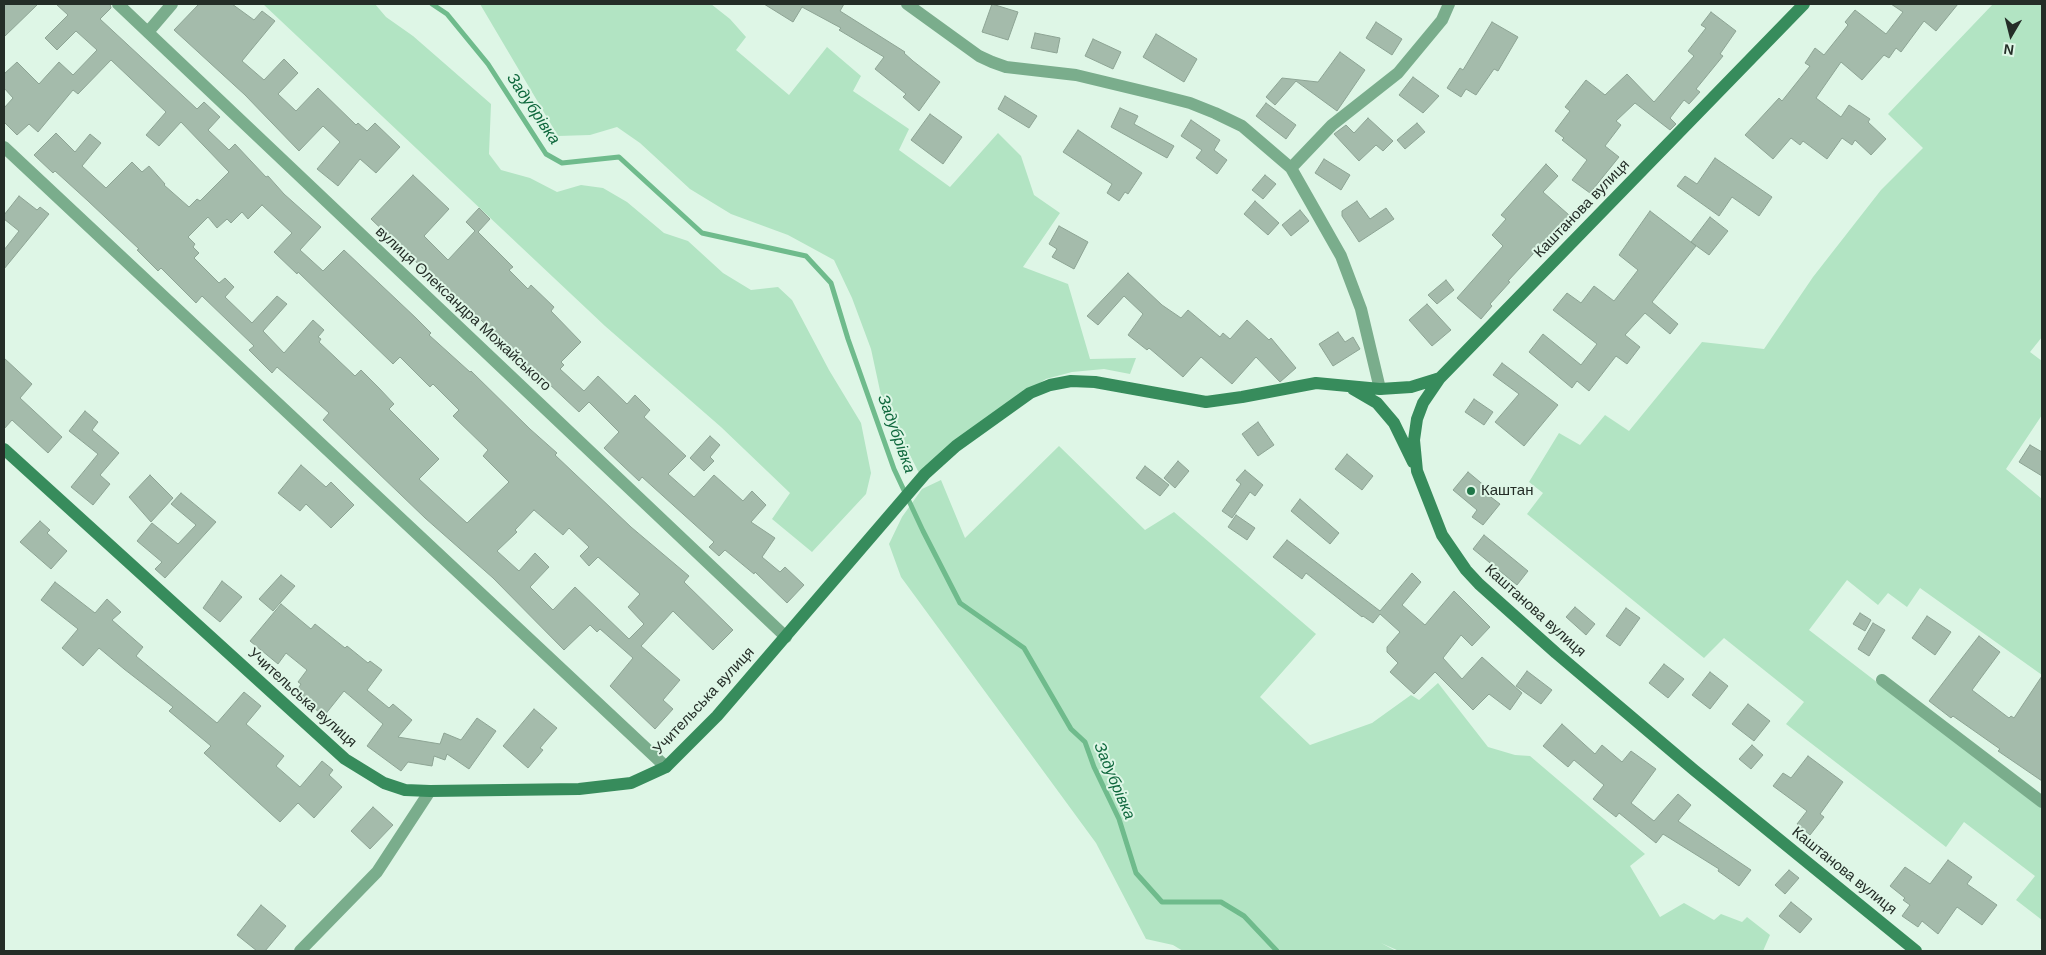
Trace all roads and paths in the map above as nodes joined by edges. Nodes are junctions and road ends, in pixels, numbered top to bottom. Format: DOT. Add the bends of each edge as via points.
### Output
graph roads {
  1 [pos="118,4"];
  2 [pos="172,4"];
  3 [pos="907,4"];
  4 [pos="1449,4"];
  5 [pos="1804,4"];
  6 [pos="148,32"];
  7 [pos="4,148"];
  8 [pos="1291,168"];
  9 [pos="1440,378"];
  10 [pos="1349,386"];
  11 [pos="1380,389"];
  12 [pos="4,449"];
  13 [pos="1417,471"];
  14 [pos="786,637"];
  15 [pos="1882,680"];
  16 [pos="666,767"];
  17 [pos="430,791"];
  18 [pos="2042,802"];
  19 [pos="300,951"];
  20 [pos="1916,951"];
  1 -- 6 [label="street, вулиця Олександра Можайського"];
  2 -- 6 [label="street"];
  3 -- 8 [label="street" via="979,56 1006,67 1076,75 1215,112 1242,126"];
  4 -- 8 [label="street" via="1442,20 1398,73 1332,125"];
  5 -- 9 [label="main road, Каштанова вулиця"];
  6 -- 14 [label="street, вулиця Олександра Можайського"];
  7 -- 16 [label="street"];
  8 -- 11 [label="street" via="1341,256 1361,309"];
  9 -- 11 [label="main road, Учительська вулиця" via="1411,387"];
  9 -- 13 [label="main road, Каштанова вулиця" via="1423,403 1417,419 1414,440"];
  10 -- 11 [label="main road, Учительська вулиця"];
  10 -- 13 [label="main road" via="1378,403 1394,423"];
  10 -- 14 [label="main road, Учительська вулиця" via="1316,383 1206,402 1071,380 1030,393 956,446 925,474"];
  12 -- 17 [label="main road, Учительська вулиця" via="345,760 384,783 405,790"];
  13 -- 20 [label="main road, Каштанова вулиця" via="1442,535 1478,584 1694,770"];
  14 -- 16 [label="main road, Учительська вулиця" via="717,716"];
  15 -- 18 [label="street"];
  16 -- 17 [label="main road, Учительська вулиця" via="631,783 579,789"];
  17 -- 19 [label="street" via="377,872"];
}
